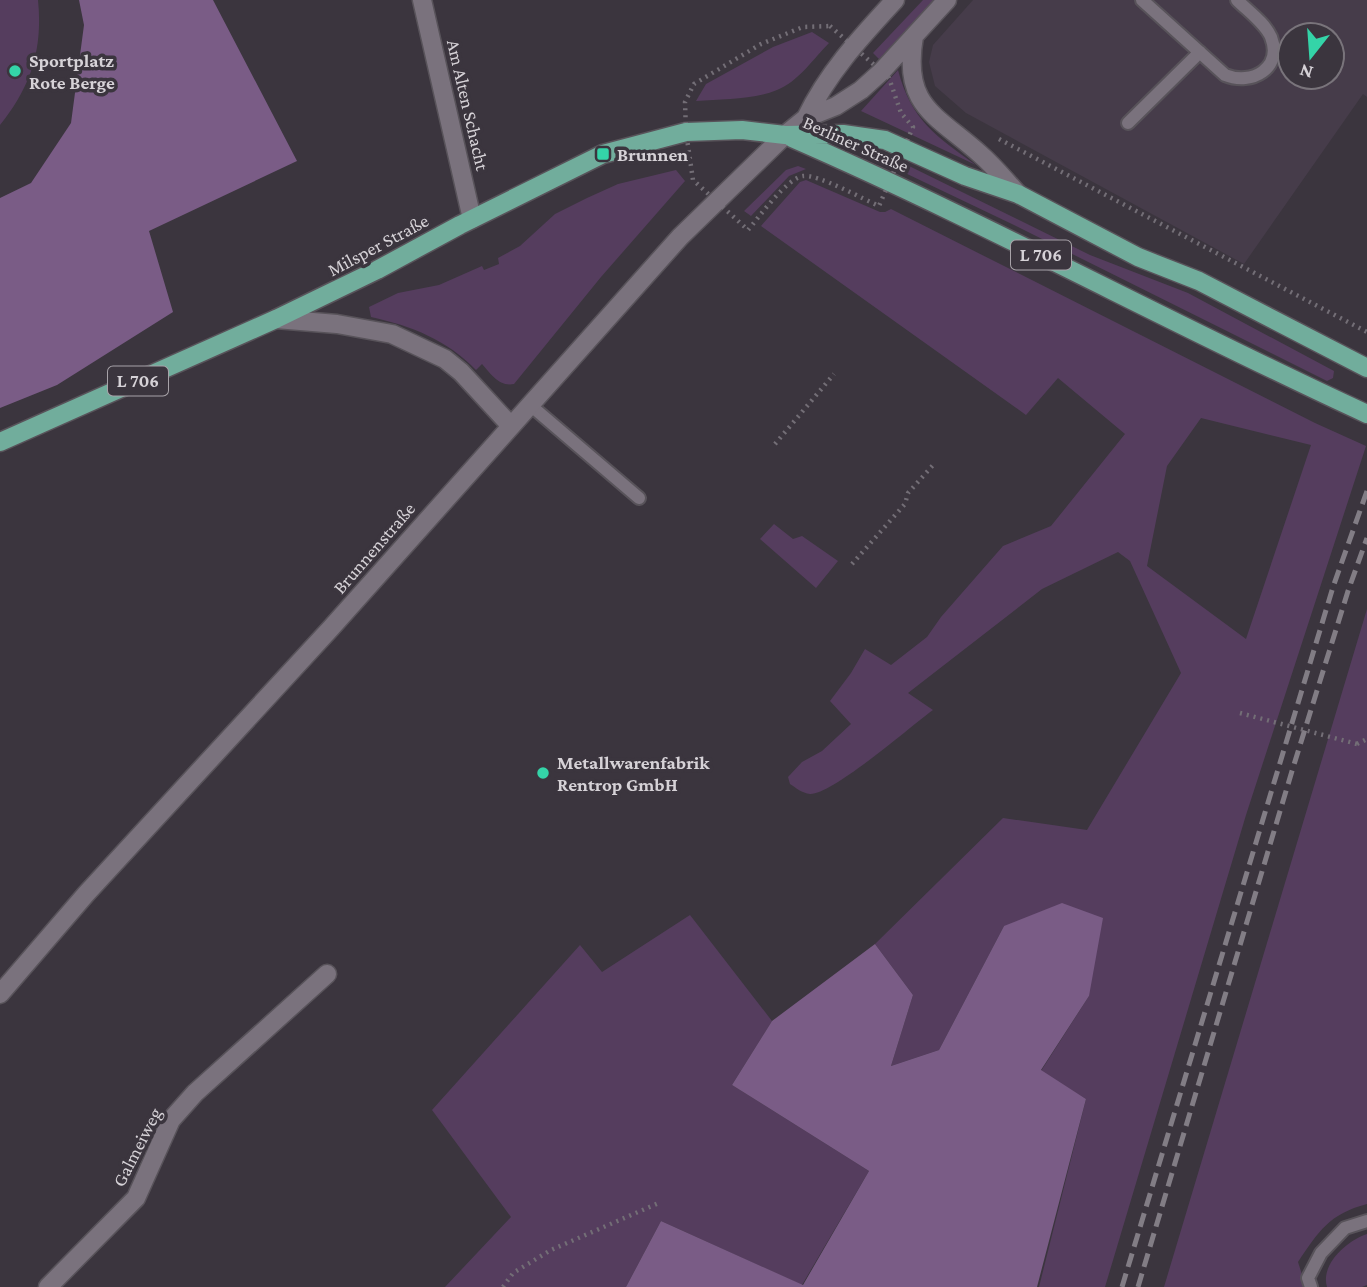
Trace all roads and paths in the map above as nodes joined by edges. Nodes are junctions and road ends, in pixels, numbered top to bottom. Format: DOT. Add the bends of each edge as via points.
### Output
graph roads {
  1 [pos="422,0"];
  2 [pos="895,0"];
  3 [pos="947,0"];
  4 [pos="1142,0"];
  5 [pos="1237,0"];
  6 [pos="914,36"];
  7 [pos="1200,52"];
  8 [pos="806,118"];
  9 [pos="1128,123"];
  10 [pos="785,135"];
  11 [pos="998,139"];
  12 [pos="1018,194"];
  13 [pos="472,219"];
  14 [pos="276,320"];
  15 [pos="1367,332"];
  16 [pos="1367,368"];
  17 [pos="834,374"];
  18 [pos="529,404"];
  19 [pos="1367,414"];
  20 [pos="510,425"];
  21 [pos="0,442"];
  22 [pos="775,444"];
  23 [pos="934,464"];
  24 [pos="639,498"];
  25 [pos="852,564"];
  26 [pos="1240,713"];
  27 [pos="1367,739"];
  28 [pos="327,974"];
  29 [pos="0,993"];
  30 [pos="661,1202"];
  31 [pos="1367,1221"];
  32 [pos="48,1287"];
  33 [pos="503,1287"];
  34 [pos="1311,1287"];
  1 -- 13 [label="main road, Am Alten Schacht"];
  2 -- 8 [label="main road" via="836,68"];
  3 -- 6 [label="main road"];
  4 -- 7 [label="lane"];
  5 -- 7 [label="lane" via="1271,37 1271,62 1248,80 1234,79"];
  6 -- 8 [label="main road" via="861,90"];
  6 -- 12 [label="main road, L 706" via="913,83 926,109 981,155"];
  7 -- 9 [label="lane"];
  8 -- 10 [label="main road, Brunnenstraße"];
  10 -- 12 [label="main road, Berliner Straße / L 706" via="843,134 885,140"];
  10 -- 13 [label="main road, Milsper Straße / L 706" via="742,130 686,132 650,140 603,154"];
  10 -- 18 [label="main road, Brunnenstraße" via="680,236"];
  10 -- 19 [label="main road, Berliner Straße / L 706" via="963,216"];
  11 -- 15 [label="path"];
  12 -- 16 [label="main road, Berliner Straße / L 706"];
  13 -- 14 [label="main road, Milsper Straße / L 706"];
  14 -- 20 [label="main road, L 706" via="391,334 445,359"];
  14 -- 21 [label="main road, Milsper Straße / L 706"];
  17 -- 22 [label="path"];
  18 -- 20 [label="main road, Brunnenstraße"];
  18 -- 24 [label="lane"];
  20 -- 29 [label="main road, Brunnenstraße"];
  23 -- 25 [label="path"];
  26 -- 27 [label="path, bridge" via="1357,744"];
  28 -- 32 [label="main road, Galmeiweg" via="195,1093 172,1119 136,1198"];
  30 -- 33 [label="path" via="551,1250 513,1273"];
  31 -- 34 [label="lane" via="1345,1228 1321,1253 1308,1278"];
}
